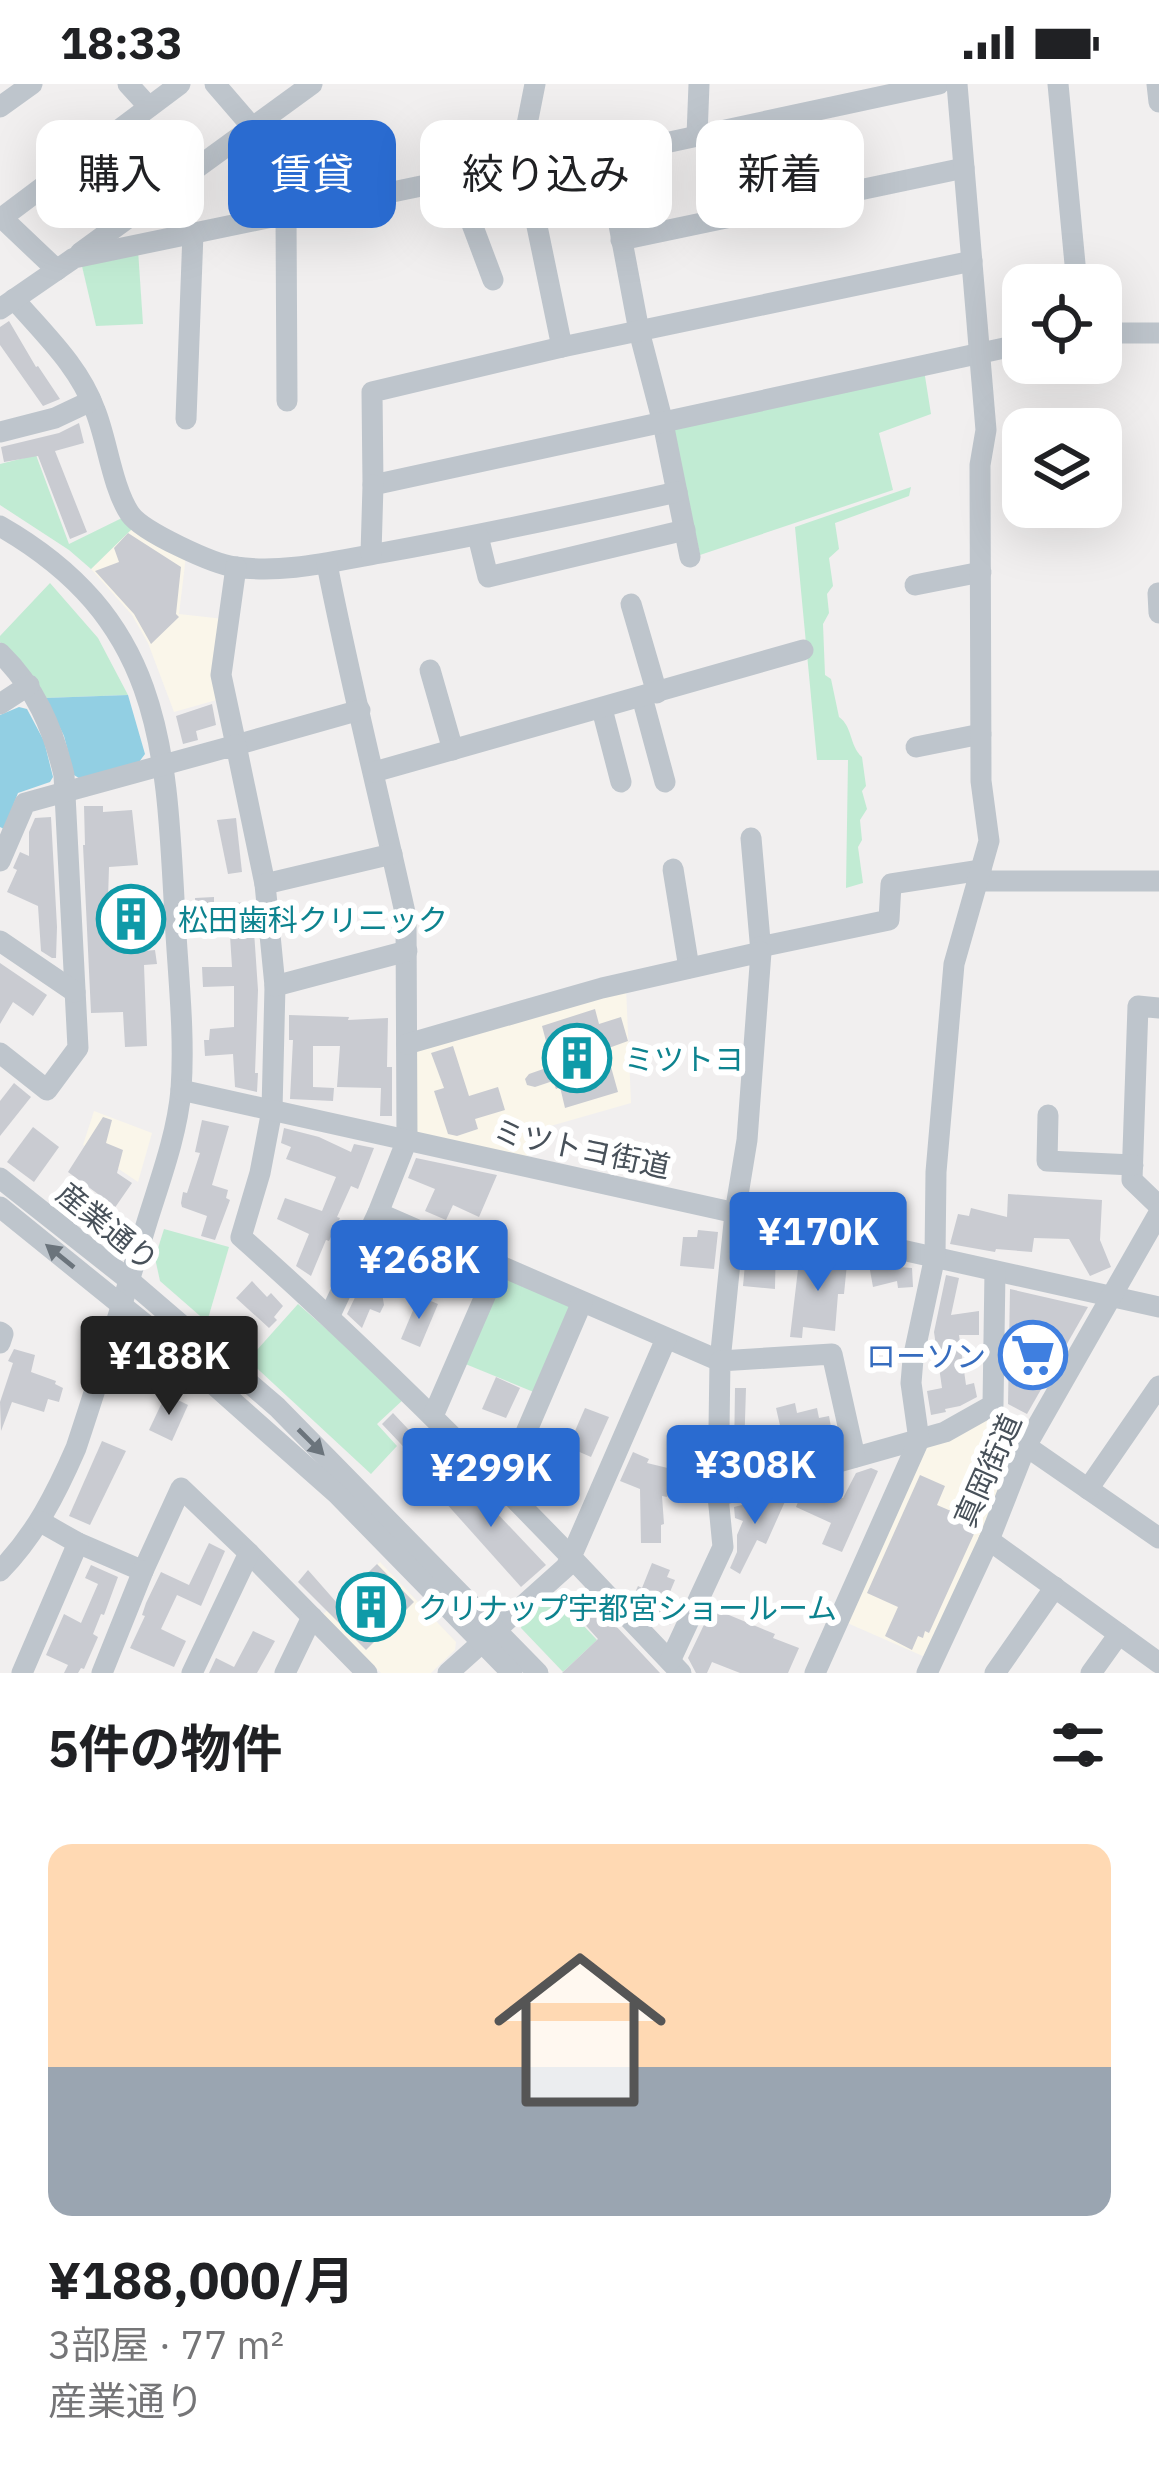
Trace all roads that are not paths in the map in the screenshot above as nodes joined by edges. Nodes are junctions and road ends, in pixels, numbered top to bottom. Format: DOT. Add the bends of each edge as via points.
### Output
graph roads {
  1 [pos="32,84"];
  2 [pos="128,84"];
  3 [pos="180,84"];
  4 [pos="214,84"];
  5 [pos="312,84"];
  6 [pos="535,84"];
  7 [pos="699,84"];
  8 [pos="939,84"];
  9 [pos="957,84"];
  10 [pos="1058,84"];
  11 [pos="1157,84"];
  12 [pos="1159,102"];
  13 [pos="149,106"];
  14 [pos="0,107"];
  15 [pos="246,120"];
  16 [pos="264,120"];
  17 [pos="529,120"];
  18 [pos="698,120"];
  19 [pos="771,120"];
  20 [pos="228,146"];
  21 [pos="964,168"];
  22 [pos="1,219"];
  23 [pos="228,226"];
  24 [pos="286,228"];
  25 [pos="472,228"];
  26 [pos="534,228"];
  27 [pos="619,228"];
  28 [pos="193,233"];
  29 [pos="621,240"];
  30 [pos="972,261"];
  31 [pos="71,262"];
  32 [pos="1075,264"];
  33 [pos="493,280"];
  34 [pos="7,304"];
  35 [pos="639,331"];
  36 [pos="1122,333"];
  37 [pos="1159,333"];
  38 [pos="562,347"];
  39 [pos="1002,348"];
  40 [pos="980,352"];
  41 [pos="91,401"];
  42 [pos="287,401"];
  43 [pos="186,419"];
  44 [pos="663,423"];
  45 [pos="0,432"];
  46 [pos="373,485"];
  47 [pos="677,492"];
  48 [pos="0,526"];
  49 [pos="685,530"];
  50 [pos="478,536"];
  51 [pos="371,554"];
  52 [pos="690,557"];
  53 [pos="327,564"];
  54 [pos="236,567"];
  55 [pos="981,572"];
  56 [pos="915,585"];
  57 [pos="1158,593"];
  58 [pos="631,604"];
  59 [pos="1159,613"];
  60 [pos="803,650"];
  61 [pos="0,653"];
  62 [pos="430,670"];
  63 [pos="29,686"];
  64 [pos="649,695"];
  65 [pos="0,704"];
  66 [pos="602,709"];
  67 [pos="360,710"];
  68 [pos="981,734"];
  69 [pos="236,745"];
  70 [pos="916,747"];
  71 [pos="453,750"];
  72 [pos="165,766"];
  73 [pos="374,772"];
  74 [pos="621,782"];
  75 [pos="665,782"];
  76 [pos="66,791"];
  77 [pos="751,838"];
  78 [pos="392,854"];
  79 [pos="0,860"];
  80 [pos="673,869"];
  81 [pos="979,876"];
  82 [pos="1159,880"];
  83 [pos="265,884"];
  84 [pos="0,941"];
  85 [pos="760,949"];
  86 [pos="407,951"];
  87 [pos="689,968"];
  88 [pos="274,986"];
  89 [pos="75,992"];
  90 [pos="1159,1008"];
  91 [pos="406,1044"];
  92 [pos="0,1053"];
  93 [pos="181,1090"];
  94 [pos="272,1110"];
  95 [pos="1048,1115"];
  96 [pos="407,1140"];
  97 [pos="1132,1165"];
  98 [pos="0,1178"];
  99 [pos="0,1207"];
  100 [pos="1159,1210"];
  101 [pos="377,1213"];
  102 [pos="735,1213"];
  103 [pos="935,1256"];
  104 [pos="499,1264"];
  105 [pos="995,1271"];
  106 [pos="129,1280"];
  107 [pos="1111,1296"];
  108 [pos="582,1302"];
  109 [pos="120,1305"];
  110 [pos="1159,1307"];
  111 [pos="330,1315"];
  112 [pos="0,1332"];
  113 [pos="666,1339"];
  114 [pos="0,1343"];
  115 [pos="720,1361"];
  116 [pos="1159,1386"];
  117 [pos="434,1416"];
  118 [pos="919,1440"];
  119 [pos="1026,1446"];
  120 [pos="855,1457"];
  121 [pos="503,1486"];
  122 [pos="1088,1489"];
  123 [pos="718,1496"];
  124 [pos="41,1522"];
  125 [pos="1159,1538"];
  126 [pos="988,1540"];
  127 [pos="78,1543"];
  128 [pos="249,1552"];
  129 [pos="571,1557"];
  130 [pos="0,1571"];
  131 [pos="142,1571"];
  132 [pos="1055,1587"];
  133 [pos="312,1616"];
  134 [pos="1119,1634"];
  135 [pos="490,1636"];
  136 [pos="1159,1663"];
  137 [pos="676,1667"];
  138 [pos="22,1673"];
  139 [pos="102,1673"];
  140 [pos="192,1673"];
  141 [pos="285,1673"];
  142 [pos="367,1673"];
  143 [pos="448,1673"];
  144 [pos="512,1673"];
  145 [pos="538,1673"];
  146 [pos="815,1673"];
  147 [pos="927,1673"];
  148 [pos="995,1673"];
  149 [pos="1090,1673"];
  1 -- 14 [label="street"];
  2 -- 13 [label="street"];
  3 -- 13 [label="street"];
  4 -- 15 [label="street"];
  5 -- 16 [label="street"];
  6 -- 17 [label="street"];
  7 -- 18 [label="street"];
  8 -- 19 [label="street"];
  9 -- 21 [label="street"];
  10 -- 32 [label="street"];
  11 -- 12 [label="street"];
  13 -- 22 [label="street"];
  20 -- 31 [label="street"];
  21 -- 29 [label="street"];
  21 -- 30 [label="street"];
  22 -- 31 [label="street"];
  23 -- 28 [label="street"];
  24 -- 42 [label="street"];
  25 -- 33 [label="street"];
  26 -- 38 [label="street"];
  27 -- 29 [label="street"];
  28 -- 31 [label="street"];
  28 -- 43 [label="street"];
  29 -- 35 [label="street"];
  30 -- 35 [label="street"];
  30 -- 40 [label="street"];
  31 -- 34 [label="street"];
  34 -- 41 [label="street" via="75,369"];
  35 -- 38 [label="street"];
  35 -- 44 [label="street"];
  36 -- 37 [label="street"];
  38 -- 46 [label="street" via="372,392"];
  39 -- 40 [label="street"];
  40 -- 44 [label="street"];
  40 -- 55 [label="street"];
  41 -- 45 [label="street"];
  41 -- 54 [label="street" via="129,513 200,557"];
  44 -- 46 [label="street"];
  44 -- 47 [label="street"];
  46 -- 51 [label="street"];
  47 -- 49 [label="street"];
  47 -- 50 [label="street"];
  48 -- 72 [label="street" via="55,562 110,620 143,682"];
  49 -- 50 [label="street" via="488,577"];
  49 -- 52 [label="street"];
  50 -- 51 [label="street"];
  51 -- 53 [label="street"];
  53 -- 54 [label="street"];
  53 -- 67 [label="street"];
  54 -- 69 [label="street" via="221,675"];
  55 -- 56 [label="street"];
  55 -- 68 [label="street"];
  57 -- 59 [label="street"];
  58 -- 64 [label="street"];
  60 -- 64 [label="street"];
  61 -- 63 [label="street"];
  62 -- 71 [label="street"];
  63 -- 65 [label="street"];
  63 -- 76 [label="street" via="54,737"];
  64 -- 66 [label="street"];
  64 -- 75 [label="street"];
  66 -- 71 [label="street"];
  66 -- 74 [label="street"];
  67 -- 69 [label="street"];
  67 -- 73 [label="street"];
  68 -- 70 [label="street"];
  68 -- 81 [label="street" via="989,841"];
  69 -- 72 [label="street"];
  69 -- 83 [label="street"];
  71 -- 73 [label="street"];
  72 -- 76 [label="street"];
  72 -- 93 [label="street"];
  73 -- 78 [label="street"];
  76 -- 79 [label="street" via="26,803"];
  76 -- 89 [label="street"];
  77 -- 85 [label="street"];
  78 -- 83 [label="street"];
  78 -- 86 [label="street"];
  80 -- 87 [label="street"];
  81 -- 82 [label="street"];
  81 -- 85 [label="street" via="891,884 889,920"];
  81 -- 103 [label="street" via="953,964"];
  83 -- 88 [label="street"];
  84 -- 89 [label="street"];
  85 -- 87 [label="street"];
  85 -- 102 [label="street"];
  86 -- 88 [label="street"];
  86 -- 91 [label="street"];
  87 -- 91 [label="street"];
  88 -- 94 [label="street"];
  89 -- 92 [label="street" via="78,1048 47,1090"];
  90 -- 97 [label="street" via="1138,1006"];
  91 -- 96 [label="street"];
  93 -- 94 [label="street, ミツトヨ街道"];
  93 -- 106 [label="street"];
  94 -- 96 [label="street, ミツトヨ街道"];
  94 -- 111 [label="street" via="241,1237"];
  95 -- 97 [label="street" via="1047,1161"];
  96 -- 101 [label="street"];
  96 -- 102 [label="street, ミツトヨ街道"];
  97 -- 100 [label="street" via="1132,1180"];
  98 -- 106 [label="street, 産業通り"];
  109 -- 99 [label="street, 産業通り, one-way"];
  100 -- 107 [label="street, 真岡街道"];
  101 -- 104 [label="street"];
  101 -- 111 [label="street"];
  102 -- 103 [label="street, ミツトヨ街道"];
  102 -- 115 [label="street"];
  103 -- 105 [label="street, ミツトヨ街道"];
  103 -- 118 [label="street" via="911,1383"];
  104 -- 108 [label="street"];
  104 -- 117 [label="street"];
  105 -- 107 [label="street, ミツトヨ街道"];
  105 -- 118 [label="street" via="993,1405"];
  106 -- 109 [label="street"];
  106 -- 135 [label="street, 産業通り, one-way" via="277,1407"];
  107 -- 110 [label="street, ミツトヨ街道"];
  107 -- 119 [label="street, 真岡街道"];
  108 -- 113 [label="street"];
  108 -- 121 [label="street"];
  109 -- 124 [label="street" via="76,1448"];
  109 -- 135 [label="street, 産業通り"];
  111 -- 117 [label="street"];
  112 -- 114 [label="street"];
  113 -- 115 [label="street"];
  113 -- 129 [label="street"];
  115 -- 120 [label="street" via="832,1354"];
  115 -- 123 [label="street"];
  116 -- 122 [label="street"];
  117 -- 121 [label="street"];
  118 -- 120 [label="street"];
  118 -- 146 [label="street"];
  119 -- 122 [label="street"];
  119 -- 126 [label="street, 真岡街道"];
  120 -- 123 [label="street"];
  121 -- 129 [label="street"];
  122 -- 125 [label="street"];
  123 -- 137 [label="street" via="723,1546"];
  124 -- 127 [label="street"];
  124 -- 130 [label="street"];
  126 -- 132 [label="street"];
  126 -- 147 [label="street, 真岡街道"];
  127 -- 131 [label="street"];
  127 -- 138 [label="street"];
  128 -- 131 [label="street" via="181,1488"];
  128 -- 133 [label="street"];
  128 -- 140 [label="street"];
  129 -- 135 [label="street"];
  129 -- 137 [label="street"];
  131 -- 139 [label="street"];
  132 -- 134 [label="street"];
  132 -- 148 [label="street"];
  133 -- 141 [label="street"];
  133 -- 142 [label="street"];
  134 -- 136 [label="street"];
  134 -- 149 [label="street"];
  135 -- 143 [label="street"];
  135 -- 144 [label="street, 産業通り"];
  135 -- 145 [label="street, 産業通り"];
}
